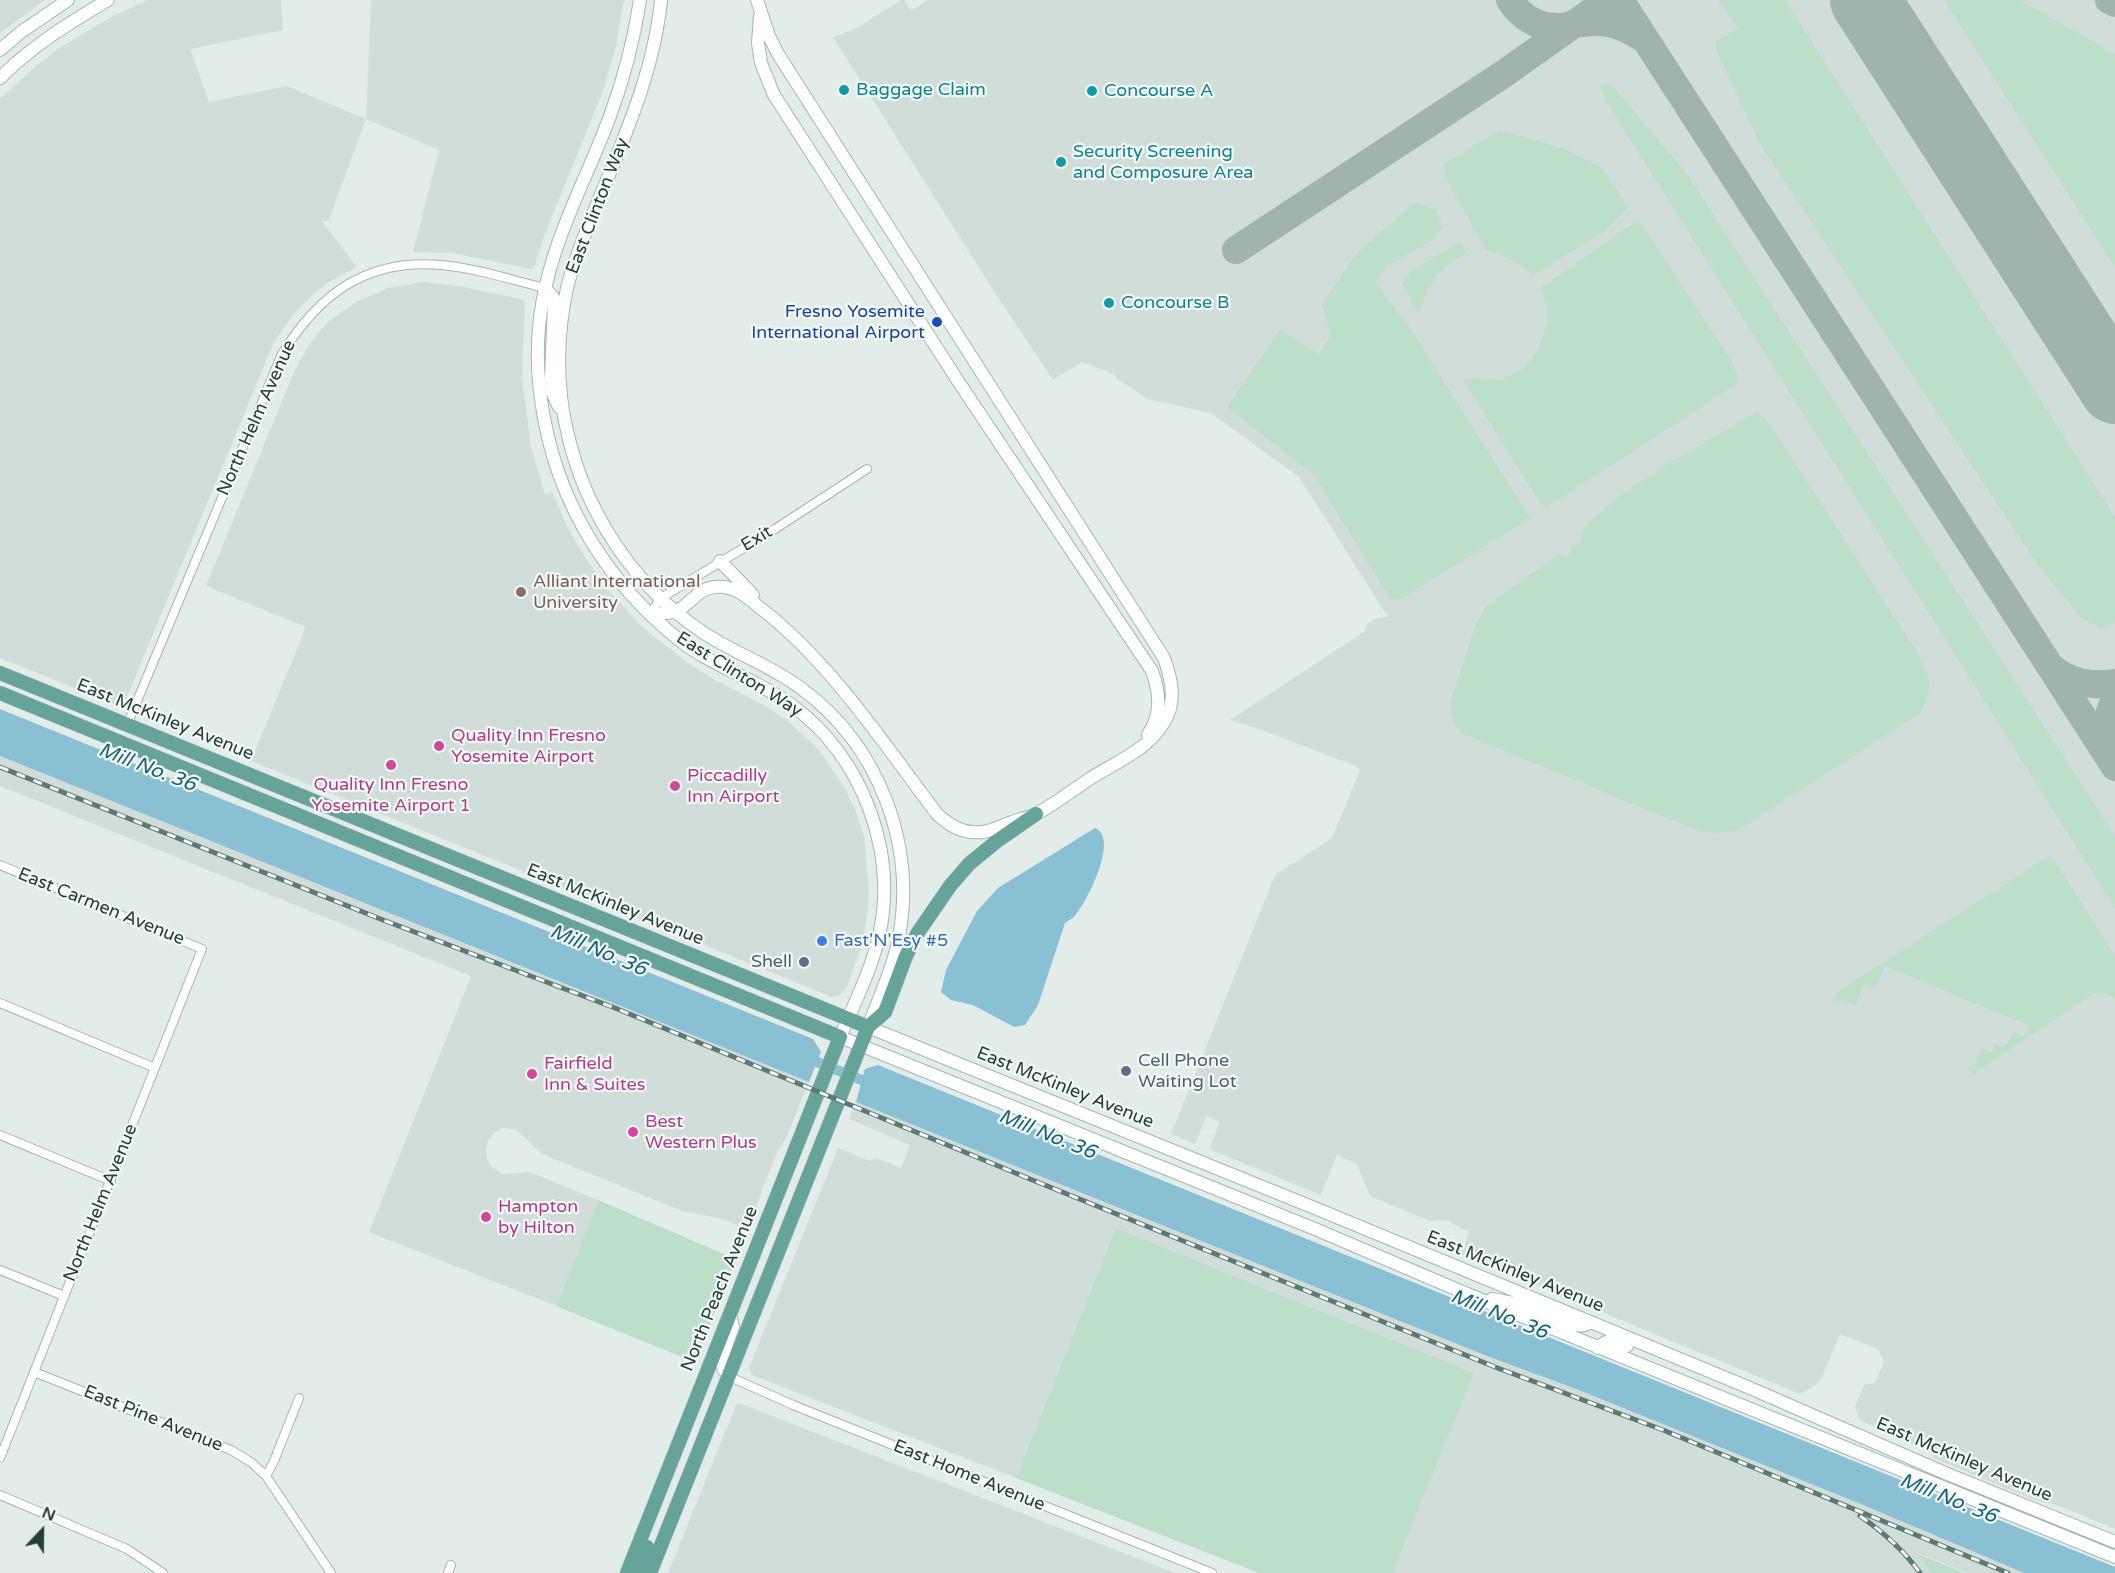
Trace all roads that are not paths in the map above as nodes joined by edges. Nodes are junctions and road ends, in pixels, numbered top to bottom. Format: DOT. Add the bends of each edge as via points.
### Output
graph roads {
  1 [pos="68,0"];
  2 [pos="108,0"];
  3 [pos="640,0"];
  4 [pos="662,0"];
  5 [pos="759,6"];
  6 [pos="0,50"];
  7 [pos="0,78"];
  8 [pos="545,288"];
  9 [pos="1010,418"];
  10 [pos="564,419"];
  11 [pos="991,429"];
  12 [pos="867,469"];
  13 [pos="720,561"];
  14 [pos="661,598"];
  15 [pos="676,612"];
  16 [pos="650,614"];
  17 [pos="774,617"];
  18 [pos="0,673"];
  19 [pos="1,693"];
  20 [pos="127,725"];
  21 [pos="1139,748"];
  22 [pos="1036,814"];
  23 [pos="0,865"];
  24 [pos="436,870"];
  25 [pos="584,911"];
  26 [pos="202,949"];
  27 [pos="0,1003"];
  28 [pos="848,1019"];
  29 [pos="868,1027"];
  30 [pos="840,1037"];
  31 [pos="860,1046"];
  32 [pos="155,1068"];
  33 [pos="0,1136"];
  34 [pos="111,1181"];
  35 [pos="0,1270"];
  36 [pos="1465,1293"];
  37 [pos="64,1296"];
  38 [pos="731,1311"];
  39 [pos="1590,1323"];
  40 [pos="1598,1348"];
  41 [pos="34,1372"];
  42 [pos="728,1376"];
  43 [pos="1750,1388"];
  44 [pos="299,1398"];
  45 [pos="1829,1423"];
  46 [pos="1822,1439"];
  47 [pos="0,1458"];
  48 [pos="669,1467"];
  49 [pos="266,1476"];
  50 [pos="0,1495"];
  51 [pos="2115,1542"];
  52 [pos="2115,1557"];
  53 [pos="164,1573"];
  54 [pos="331,1573"];
  55 [pos="627,1573"];
  56 [pos="639,1573"];
  57 [pos="650,1573"];
  58 [pos="1212,1573"];
  1 -- 6 [label="main road"];
  2 -- 7 [label="main road" via="21,56"];
  3 -- 8 [label="main road, East Clinton Way" via="624,74"];
  4 -- 10 [label="main road, East Clinton Way" via="641,93 576,257 567,290 559,353"];
  5 -- 9 [label="main road" via="778,54"];
  5 -- 11 [label="main road" via="761,63 774,94"];
  8 -- 10 [label="main road" via="554,303 552,392"];
  8 -- 16 [label="main road, East Clinton Way" via="539,330 540,378 554,459 572,505 598,553"];
  8 -- 20 [label="street, North Helm Avenue" via="424,264 379,271 343,286 310,314 277,365"];
  9 -- 11 [label="main road"];
  9 -- 21 [label="main road" via="1166,664 1173,696 1170,710 1156,734"];
  10 -- 14 [label="main road, East Clinton Way" via="577,468 596,512 623,556"];
  11 -- 21 [label="main road" via="1152,671 1160,701 1150,731"];
  12 -- 13 [label="street, Exit"];
  13 -- 14 [label="street, Exit"];
  13 -- 17 [label="main road"];
  14 -- 15 [label="main road, East Clinton Way"];
  14 -- 16 [label="street, Exit"];
  15 -- 16 [label="main road"];
  15 -- 17 [label="main road" via="700,592 721,587 743,594"];
  15 -- 29 [label="main road, East Clinton Way" via="716,640 783,676 821,705 852,737 884,792 897,832 902,917 893,959"];
  16 -- 28 [label="main road, East Clinton Way" via="699,653 796,708 836,749 859,786 879,842 884,903 876,945"];
  17 -- 22 [label="main road" via="840,689 946,822 964,831 983,832"];
  18 -- 20 [label="main road, East McKinley Avenue"];
  19 -- 20 [label="main road" via="53,705 116,730"];
  19 -- 24 [label="main road, East McKinley Avenue"];
  20 -- 25 [label="main road, East McKinley Avenue"];
  21 -- 22 [label="main road"];
  22 -- 29 [label="main road" via="969,864 950,885 917,934 885,1012"];
  23 -- 26 [label="street, East Carmen Avenue"];
  24 -- 25 [label="main road" via="487,882 563,912"];
  24 -- 30 [label="main road, East McKinley Avenue"];
  25 -- 28 [label="main road, East McKinley Avenue"];
  26 -- 32 [label="street, North Helm Avenue"];
  27 -- 32 [label="street"];
  28 -- 29 [label="main road, East McKinley Avenue"];
  28 -- 30 [label="main road, North Peach Avenue"];
  29 -- 31 [label="main road"];
  29 -- 39 [label="main road, East McKinley Avenue"];
  30 -- 31 [label="main road, East McKinley Avenue"];
  30 -- 38 [label="main road, North Peach Avenue"];
  31 -- 36 [label="main road, East McKinley Avenue"];
  31 -- 42 [label="main road"];
  32 -- 34 [label="street, North Helm Avenue"];
  33 -- 34 [label="street"];
  34 -- 37 [label="street, North Helm Avenue"];
  35 -- 37 [label="street"];
  36 -- 39 [label="main road" via="1519,1304 1575,1326"];
  36 -- 40 [label="main road, East McKinley Avenue"];
  37 -- 41 [label="street, North Helm Avenue"];
  38 -- 42 [label="street" via="735,1328 721,1366"];
  38 -- 48 [label="main road, North Peach Avenue"];
  39 -- 43 [label="main road, East McKinley Avenue"];
  40 -- 43 [label="main road" via="1606,1340 1615,1341 1686,1371"];
  40 -- 46 [label="main road, East McKinley Avenue"];
  41 -- 47 [label="street, North Helm Avenue"];
  41 -- 49 [label="street, East Pine Avenue" via="231,1450"];
  42 -- 57 [label="main road"];
  42 -- 58 [label="street, East Home Avenue"];
  43 -- 45 [label="main road, East McKinley Avenue"];
  44 -- 49 [label="street"];
  45 -- 46 [label="main road"];
  45 -- 51 [label="main road, East McKinley Avenue"];
  46 -- 52 [label="main road, East McKinley Avenue"];
  48 -- 55 [label="main road, North Peach Avenue"];
  48 -- 56 [label="main road" via="665,1501"];
  49 -- 54 [label="street, East Pine Avenue"];
  50 -- 53 [label="street" via="127,1548"];
}
